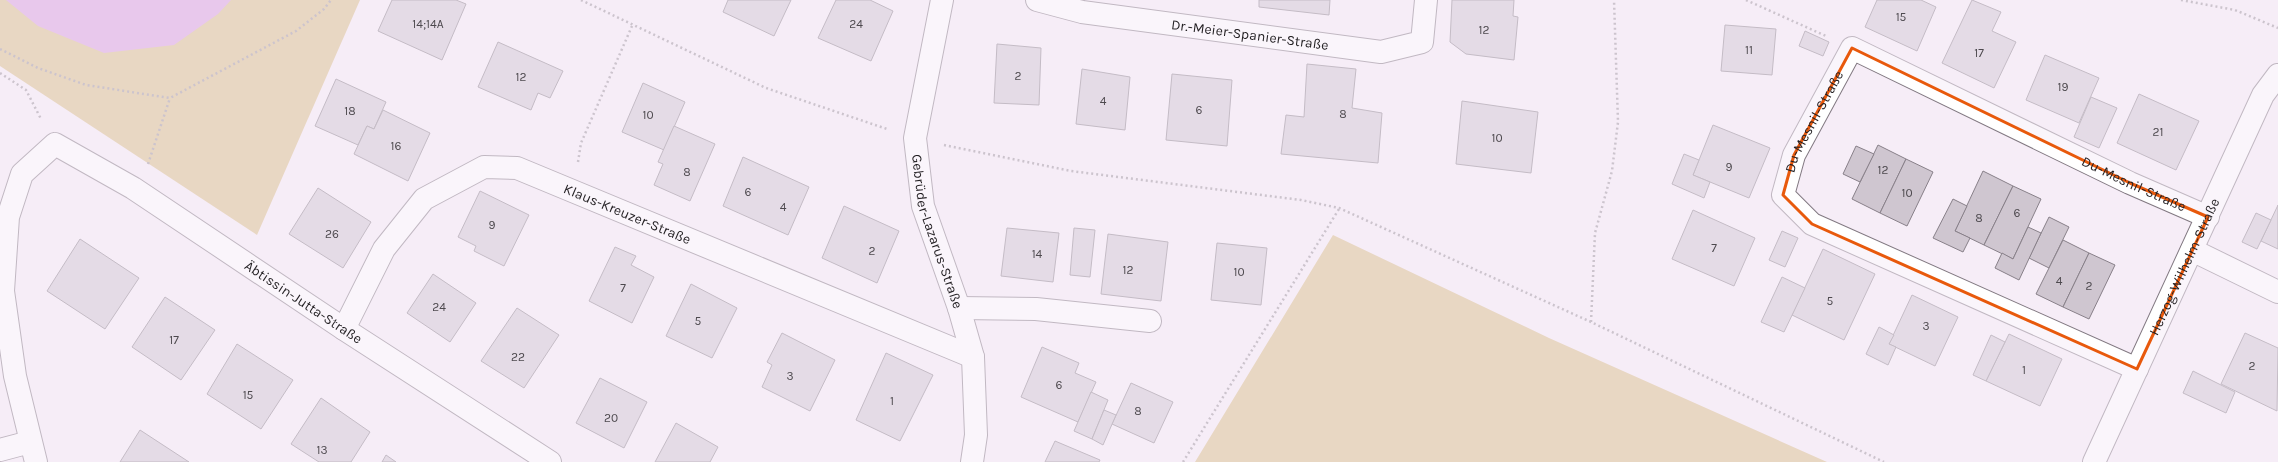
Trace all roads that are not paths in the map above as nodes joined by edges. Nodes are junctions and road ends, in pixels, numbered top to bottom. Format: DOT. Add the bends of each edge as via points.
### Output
graph roads {
  1 [pos="942,0"];
  2 [pos="1037,0"];
  3 [pos="1426,0"];
  4 [pos="2278,75"];
  5 [pos="2270,99"];
  6 [pos="2208,217"];
  7 [pos="2192,250"];
  8 [pos="2278,292"];
  9 [pos="959,308"];
  10 [pos="1150,322"];
  11 [pos="344,329"];
  12 [pos="973,357"];
  13 [pos="2137,369"];
  14 [pos="0,450"];
  15 [pos="33,452"];
  16 [pos="550,462"];
  17 [pos="972,462"];
  18 [pos="2094,462"];
  1 -- 9 [label="street, Gebrüder-Lazarus-Straße" via="915,138 923,206"];
  2 -- 3 [label="street, Dr.-Meier-Spanier-Straße" via="1082,12 1381,52 1422,42"];
  4 -- 5 [label="street, Herzog-Wilhelm-Straße"];
  5 -- 6 [label="street, Herzog-Wilhelm-Straße"];
  6 -- 7 [label="street, Herzog-Wilhelm-Straße"];
  6 -- 13 [label="street, Du-Mesnil-Straße" via="2130,183 1852,48 1794,155 1783,195 1812,224"];
  7 -- 8 [label="street"];
  7 -- 13 [label="street, Herzog-Wilhelm-Straße"];
  9 -- 10 [label="street" via="1036,309"];
  9 -- 12 [label="street, Gebrüder-Lazarus-Straße"];
  11 -- 12 [label="street, Klaus-Kreuzer-Straße" via="384,249 424,199 484,167 517,168"];
  11 -- 15 [label="street, Äbtissin-Jutta-Straße" via="133,188 55,144 22,174 8,218 3,291 14,376"];
  11 -- 16 [label="street, Äbtissin-Jutta-Straße"];
  12 -- 17 [label="street, Gebrüder-Lazarus-Straße" via="976,435"];
  13 -- 18 [label="street, Herzog-Wilhelm-Straße"];
  14 -- 15 [label="street"];
}
